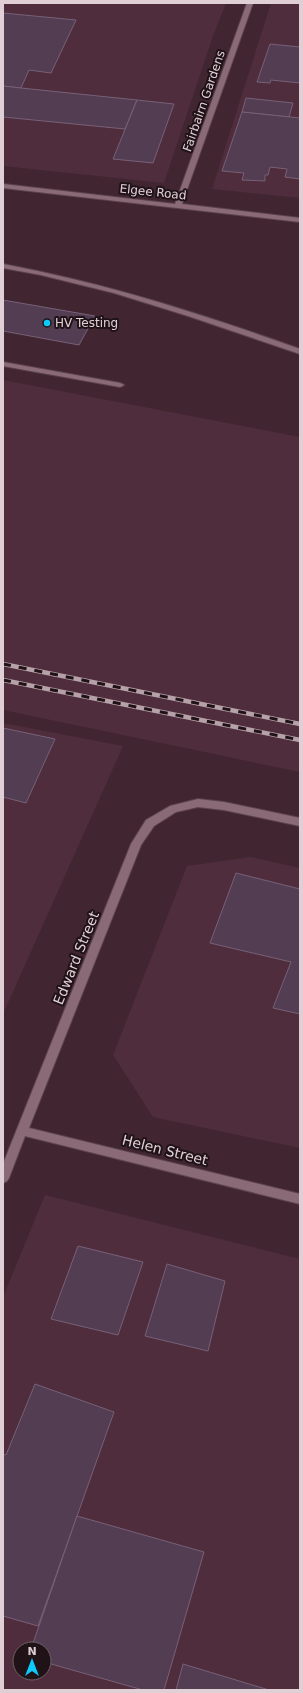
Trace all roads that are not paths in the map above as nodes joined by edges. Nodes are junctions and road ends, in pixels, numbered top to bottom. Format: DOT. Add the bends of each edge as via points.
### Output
graph roads {
  1 [pos="250,3"];
  2 [pos="3,186"];
  3 [pos="178,206"];
  4 [pos="300,220"];
  5 [pos="3,266"];
  6 [pos="300,352"];
  7 [pos="3,364"];
  8 [pos="120,385"];
  9 [pos="300,822"];
  10 [pos="22,1131"];
  11 [pos="3,1178"];
  12 [pos="300,1199"];
  1 -- 3 [label="street, Fairbairn Gardens"];
  2 -- 3 [label="street, Elgee Road"];
  3 -- 4 [label="street, Elgee Road"];
  5 -- 6 [label="street" via="126,294"];
  7 -- 8 [label="street"];
  9 -- 10 [label="street, Edward Street" via="198,803 173,809 150,823 136,844"];
  10 -- 11 [label="street, Edward Street"];
  10 -- 12 [label="street, Helen Street"];
}
